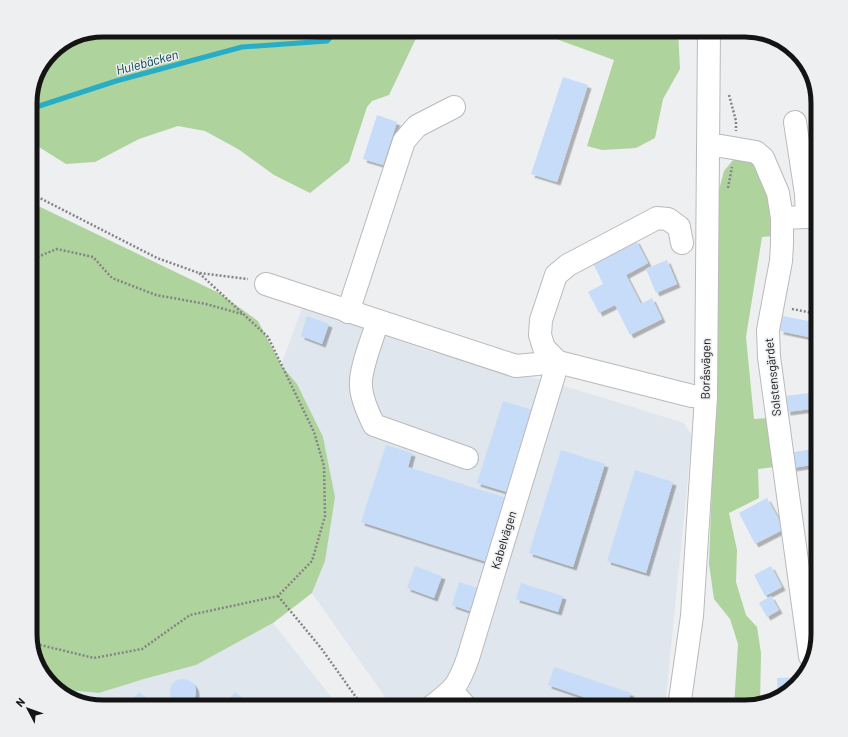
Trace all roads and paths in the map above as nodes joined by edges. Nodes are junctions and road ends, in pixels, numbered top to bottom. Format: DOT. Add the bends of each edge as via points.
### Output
graph roads {
  1 [pos="709,37"];
  2 [pos="454,107"];
  3 [pos="795,122"];
  4 [pos="708,147"];
  5 [pos="37,197"];
  6 [pos="782,218"];
  7 [pos="682,243"];
  8 [pos="37,257"];
  9 [pos="199,273"];
  10 [pos="266,284"];
  11 [pos="772,305"];
  12 [pos="348,312"];
  13 [pos="811,313"];
  14 [pos="242,314"];
  15 [pos="378,321"];
  16 [pos="558,362"];
  17 [pos="706,397"];
  18 [pos="467,458"];
  19 [pos="278,596"];
  20 [pos="38,644"];
  21 [pos="809,649"];
  22 [pos="459,699"];
  23 [pos="357,700"];
  24 [pos="680,700"];
  1 -- 4 [label="street, Boråsvägen"];
  2 -- 12 [label="street" via="417,126 404,141"];
  3 -- 6 [label="street" via="807,217"];
  4 -- 6 [label="street, Solstensgärdet" via="741,148 756,152 763,158 778,193"];
  4 -- 17 [label="street, Boråsvägen"];
  5 -- 9 [label="path" via="157,258"];
  6 -- 11 [label="street, Solstensgärdet" via="781,261"];
  7 -- 16 [label="street" via="679,226 668,219 657,218 568,265 556,275 541,320 540,335 544,348"];
  8 -- 14 [label="path" via="57,249 93,257 112,278 156,295"];
  9 -- 10 [label="path" via="240,276"];
  9 -- 14 [label="path"];
  10 -- 12 [label="street"];
  11 -- 13 [label="path"];
  11 -- 21 [label="street, Solstensgärdet" via="768,330 769,357"];
  12 -- 15 [label="street"];
  14 -- 19 [label="path" via="268,337 314,432 324,466 325,516 312,561"];
  15 -- 16 [label="street" via="516,366"];
  15 -- 18 [label="street" via="360,386 366,409 374,424"];
  16 -- 17 [label="street" via="692,396"];
  16 -- 22 [label="street, Kabelvägen" via="460,679"];
  17 -- 24 [label="street, Boråsvägen" via="692,616"];
  19 -- 20 [label="path" via="190,615 142,649 94,658"];
  19 -- 23 [label="path"];
}
